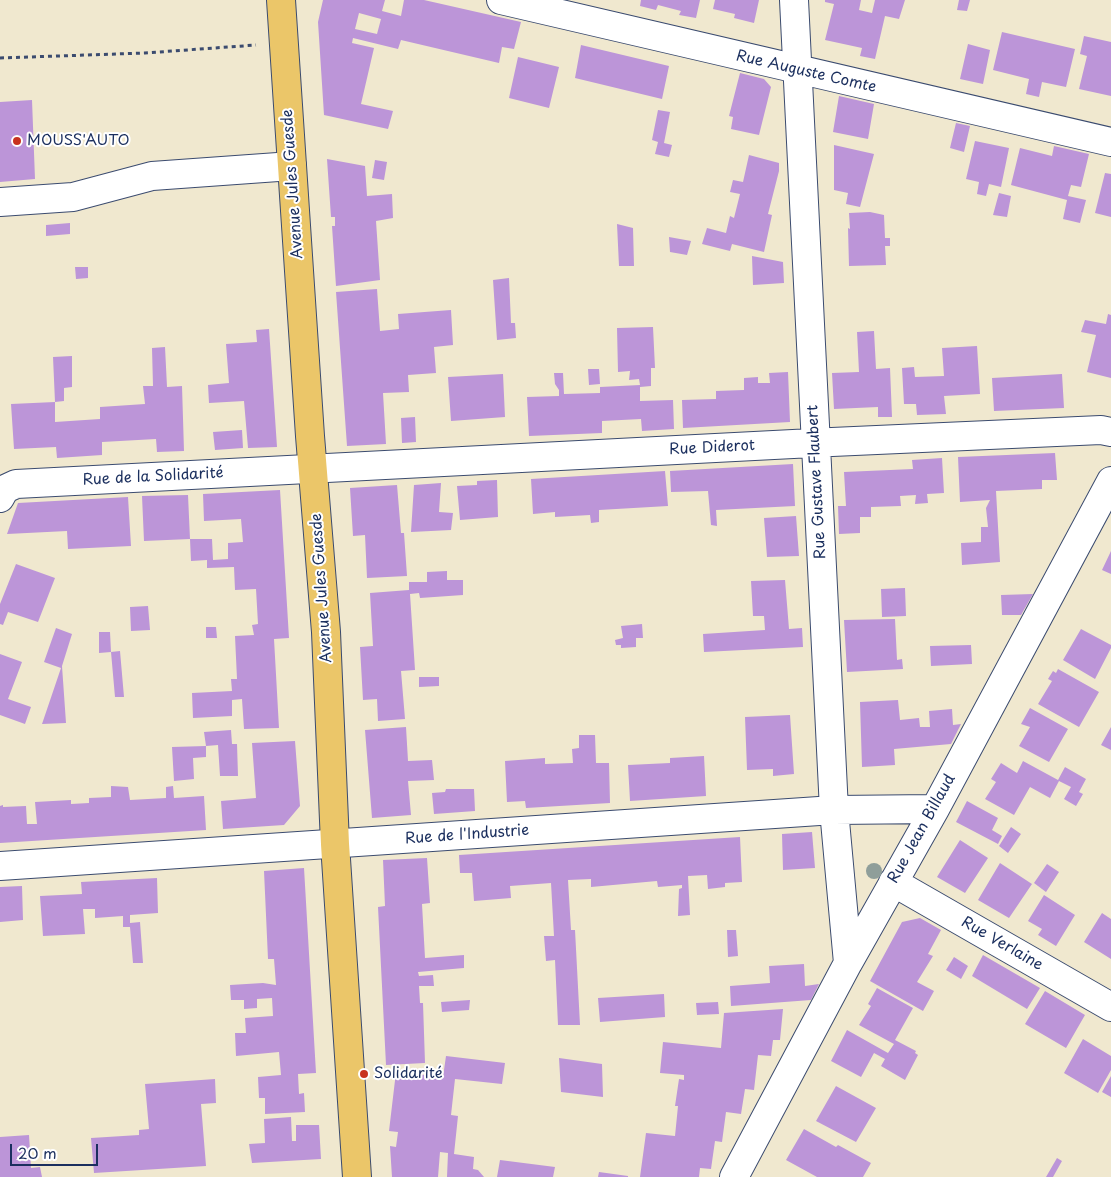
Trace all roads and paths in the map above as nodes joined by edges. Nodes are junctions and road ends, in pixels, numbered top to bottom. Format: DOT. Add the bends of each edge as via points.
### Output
graph roads {
  1 [pos="281,0"];
  2 [pos="501,0"];
  3 [pos="794,0"];
  4 [pos="284,42"];
  5 [pos="0,58"];
  6 [pos="796,70"];
  7 [pos="1111,142"];
  8 [pos="292,166"];
  9 [pos="1,195"];
  10 [pos="1111,432"];
  11 [pos="816,443"];
  12 [pos="312,468"];
  13 [pos="1111,481"];
  14 [pos="0,498"];
  15 [pos="935,809"];
  16 [pos="834,810"];
  17 [pos="335,844"];
  18 [pos="0,866"];
  19 [pos="892,882"];
  20 [pos="848,963"];
  21 [pos="1111,1007"];
  22 [pos="357,1177"];
  23 [pos="734,1177"];
  1 -- 4 [label="main road, Avenue Jules Guesde"];
  2 -- 6 [label="street, Rue Auguste Comte"];
  3 -- 6 [label="street, Rue Gustave Flaubert"];
  4 -- 5 [label="path" via="145,53"];
  4 -- 8 [label="main road, Avenue Jules Guesde"];
  6 -- 7 [label="street, Rue Auguste Comte"];
  6 -- 11 [label="street, Rue Gustave Flaubert"];
  8 -- 9 [label="street" via="152,176 74,197"];
  8 -- 12 [label="main road, Avenue Jules Guesde"];
  10 -- 11 [label="street, Rue Diderot"];
  11 -- 12 [label="street, Rue Diderot"];
  11 -- 16 [label="street, Rue Gustave Flaubert"];
  12 -- 14 [label="street, Rue de la Solidarité" via="16,484 5,489"];
  12 -- 17 [label="main road, Avenue Jules Guesde" via="326,632"];
  13 -- 15 [label="street, Rue Jean Billaud"];
  15 -- 16 [label="street, Rue de l'Industrie"];
  15 -- 19 [label="street, Rue Jean Billaud"];
  16 -- 17 [label="street, Rue de l'Industrie"];
  16 -- 20 [label="street, Rue Gustave Flaubert"];
  17 -- 18 [label="street, Rue de l'Industrie"];
  17 -- 22 [label="main road, Avenue Jules Guesde"];
  19 -- 20 [label="street, Rue Jean Billaud"];
  19 -- 21 [label="street, Rue Verlaine"];
  20 -- 23 [label="street, Rue Jean Billaud"];
}
